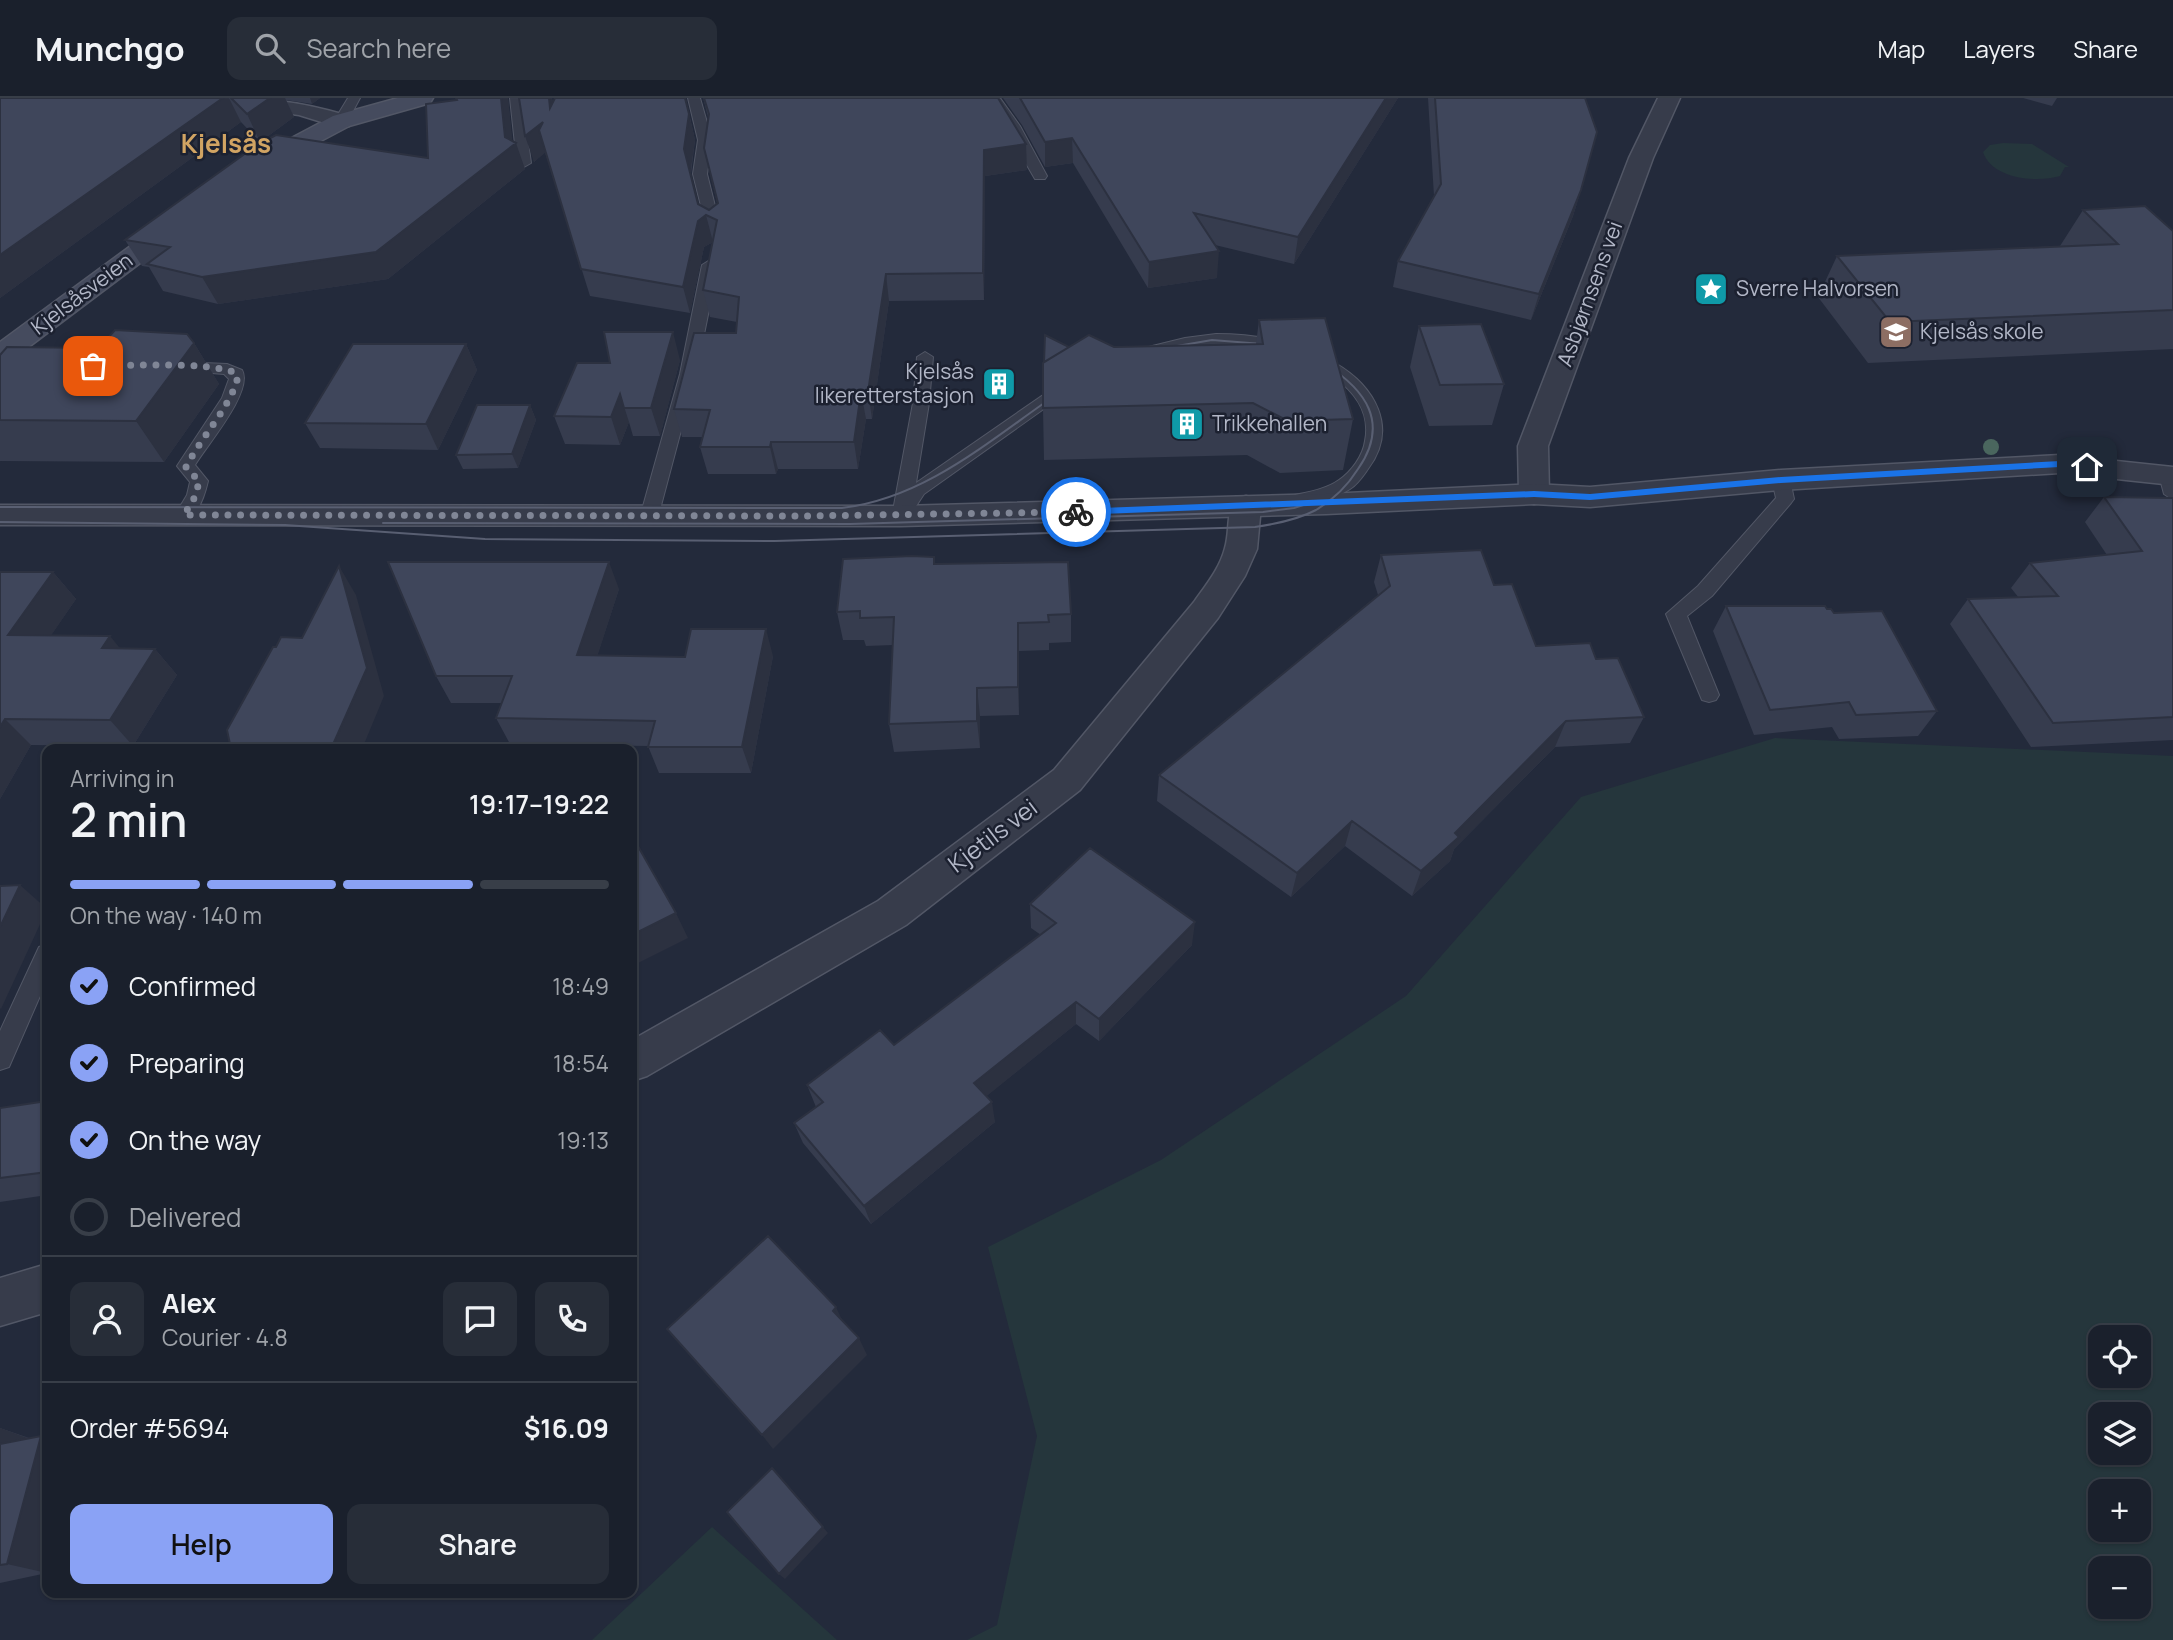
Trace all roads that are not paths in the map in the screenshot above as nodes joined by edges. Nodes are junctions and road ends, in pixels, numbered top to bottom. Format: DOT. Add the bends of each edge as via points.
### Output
graph roads {
  1 [pos="220,98"];
  2 [pos="354,98"];
  3 [pos="422,98"];
  4 [pos="516,98"];
  5 [pos="694,98"];
  6 [pos="994,98"];
  7 [pos="1669,98"];
  8 [pos="341,121"];
  9 [pos="524,163"];
  10 [pos="1040,176"];
  11 [pos="235,181"];
  12 [pos="192,212"];
  13 [pos="714,230"];
  14 [pos="714,248"];
  15 [pos="0,355"];
  16 [pos="925,357"];
  17 [pos="1126,359"];
  18 [pos="159,366"];
  19 [pos="1086,377"];
  20 [pos="1781,480"];
  21 [pos="2171,482"];
  22 [pos="1534,494"];
  23 [pos="1260,506"];
  24 [pos="0,515"];
  25 [pos="184,515"];
  26 [pos="901,516"];
  27 [pos="649,517"];
  28 [pos="1709,695"];
  29 [pos="42,965"];
  30 [pos="0,1059"];
  31 [pos="637,1059"];
  32 [pos="42,1289"];
  33 [pos="0,1302"];
  1 -- 8 [label="street" via="302,110"];
  2 -- 8 [label="lane"];
  3 -- 8 [label="main road"];
  4 -- 9 [label="lane"];
  5 -- 13 [label="lane" via="705,140 700,174"];
  6 -- 10 [label="lane"];
  7 -- 22 [label="street, Asbjørnsens vei" via="1641,158 1534,446"];
  8 -- 11 [label="main road" via="286,147"];
  12 -- 15 [label="main road, Kjelsåsveien"];
  14 -- 27 [label="lane" via="688,374"];
  16 -- 26 [label="lane"];
  17 -- 23 [label="lane" via="1192,341 1249,340 1303,354 1352,383 1367,402 1375,426 1369,456 1343,486"];
  18 -- 25 [label="lane" via="227,369 238,378 186,467 199,481"];
  19 -- 26 [label="lane" via="918,490"];
  20 -- 21 [label="street" via="2060,464"];
  20 -- 22 [label="street" via="1590,497"];
  20 -- 28 [label="lane" via="1785,499 1705,591 1676,614"];
  22 -- 23 [label="street"];
  23 -- 26 [label="street"];
  23 -- 31 [label="street, Kjetils vei" via="1245,528 1229,576 1206,610 1067,780 892,913"];
  24 -- 25 [label="street"];
  25 -- 27 [label="street"];
  26 -- 27 [label="street"];
  29 -- 30 [label="lane"];
  32 -- 33 [label="street"];
}
